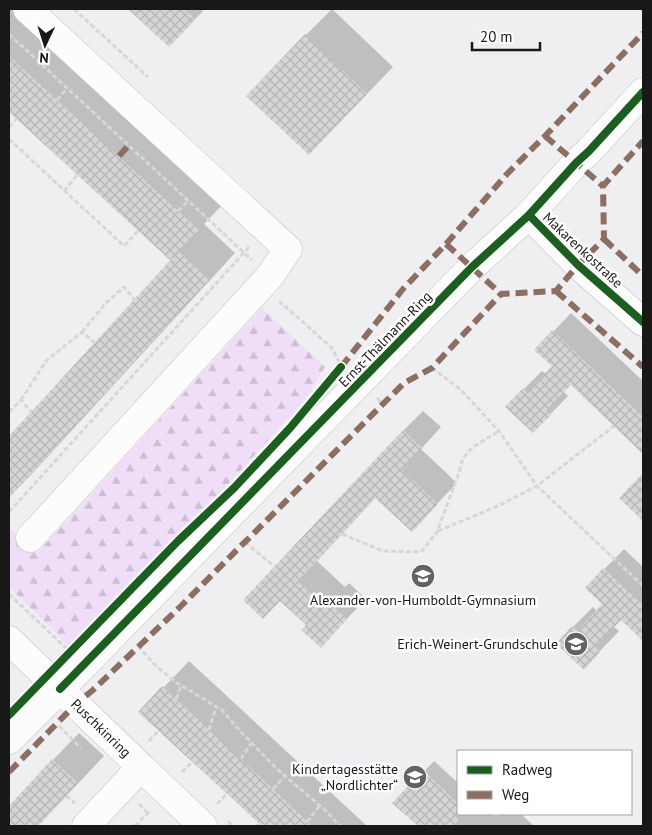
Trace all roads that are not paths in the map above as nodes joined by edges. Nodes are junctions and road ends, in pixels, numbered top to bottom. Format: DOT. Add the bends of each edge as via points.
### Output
graph roads {
  1 [pos="27,9"];
  2 [pos="643,92"];
  3 [pos="529,215"];
  4 [pos="643,322"];
  5 [pos="30,538"];
  6 [pos="9,640"];
  7 [pos="54,683"];
  8 [pos="9,740"];
  9 [pos="143,756"];
  10 [pos="80,814"];
  11 [pos="208,817"];
  1 -- 5 [label="street" via="288,249 270,276"];
  2 -- 3 [label="street, Ernst-Thälmann-Ring"];
  3 -- 4 [label="street, Makarenkostraße"];
  3 -- 7 [label="street, Ernst-Thälmann-Ring" via="472,267"];
  6 -- 7 [label="street, Puschkinring"];
  7 -- 8 [label="street, Ernst-Thälmann-Ring"];
  7 -- 9 [label="street, Puschkinring"];
  9 -- 10 [label="street, Puschkinring" via="123,787"];
  9 -- 11 [label="street, Puschkinring"];
}
